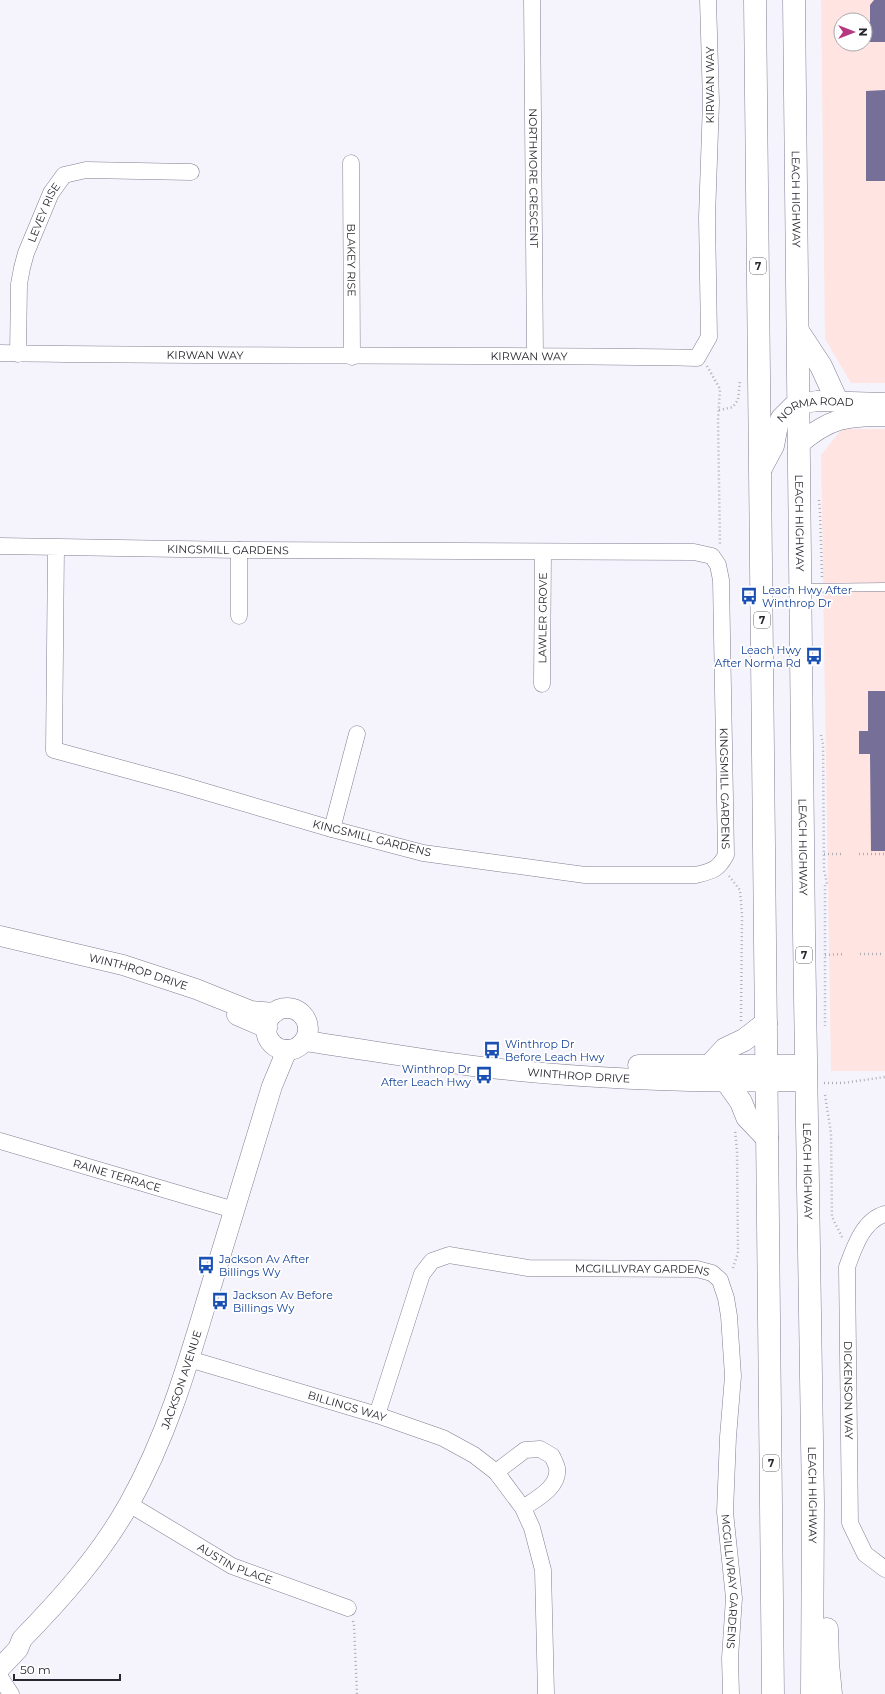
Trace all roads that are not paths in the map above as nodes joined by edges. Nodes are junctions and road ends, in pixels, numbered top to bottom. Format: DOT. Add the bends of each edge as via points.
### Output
graph roads {
  1 [pos="532,0"];
  2 [pos="708,0"];
  3 [pos="756,0"];
  4 [pos="794,0"];
  5 [pos="351,162"];
  6 [pos="191,172"];
  7 [pos="798,331"];
  8 [pos="0,353"];
  9 [pos="18,354"];
  10 [pos="535,355"];
  11 [pos="352,357"];
  12 [pos="837,401"];
  13 [pos="885,403"];
  14 [pos="798,404"];
  15 [pos="885,416"];
  16 [pos="799,444"];
  17 [pos="760,472"];
  18 [pos="0,546"];
  19 [pos="56,548"];
  20 [pos="239,550"];
  21 [pos="543,552"];
  22 [pos="885,587"];
  23 [pos="800,588"];
  24 [pos="239,616"];
  25 [pos="542,684"];
  26 [pos="357,734"];
  27 [pos="332,829"];
  28 [pos="0,936"];
  29 [pos="0,948"];
  30 [pos="270,1020"];
  31 [pos="766,1023"];
  32 [pos="307,1034"];
  33 [pos="281,1048"];
  34 [pos="710,1065"];
  35 [pos="806,1073"];
  36 [pos="766,1074"];
  37 [pos="727,1082"];
  38 [pos="767,1138"];
  39 [pos="0,1141"];
  40 [pos="234,1210"];
  41 [pos="885,1214"];
  42 [pos="189,1359"];
  43 [pos="377,1415"];
  44 [pos="496,1472"];
  45 [pos="813,1503"];
  46 [pos="129,1504"];
  47 [pos="523,1508"];
  48 [pos="885,1569"];
  49 [pos="348,1608"];
  50 [pos="22,1639"];
  51 [pos="0,1652"];
  52 [pos="0,1668"];
  53 [pos="0,1677"];
  54 [pos="11,1694"];
  55 [pos="546,1694"];
  56 [pos="731,1694"];
  57 [pos="773,1694"];
  58 [pos="812,1694"];
  59 [pos="831,1694"];
  1 -- 10 [label="street, NORTHMORE CRESCENT"];
  2 -- 10 [label="street, KIRWAN WAY" via="711,102 707,217 709,337 697,358"];
  3 -- 17 [label="highway, 7"];
  4 -- 7 [label="highway, LEACH HIGHWAY / 7"];
  5 -- 11 [label="street, BLAKEY RISE"];
  6 -- 9 [label="street, LEVEY RISE" via="86,170 64,175 51,193 22,268"];
  7 -- 12 [label="highway" via="821,366"];
  7 -- 14 [label="highway, LEACH HIGHWAY / 7"];
  8 -- 9 [label="street, KIRWAN WAY"];
  9 -- 11 [label="street, KIRWAN WAY"];
  10 -- 11 [label="street, KIRWAN WAY"];
  12 -- 13 [label="street, NORMA ROAD"];
  12 -- 14 [label="street, NORMA ROAD"];
  14 -- 16 [label="highway, LEACH HIGHWAY / 7"];
  14 -- 17 [label="street, NORMA ROAD" via="786,411 781,418 774,446"];
  15 -- 16 [label="street, NORMA ROAD" via="838,419 822,426"];
  16 -- 23 [label="highway, LEACH HIGHWAY / 7"];
  17 -- 31 [label="highway, 7"];
  18 -- 19 [label="street, KINGSMILL GARDENS"];
  19 -- 20 [label="street, KINGSMILL GARDENS"];
  19 -- 27 [label="street, KINGSMILL GARDENS" via="54,750"];
  20 -- 21 [label="street, KINGSMILL GARDENS"];
  20 -- 24 [label="street"];
  21 -- 25 [label="street, LAWLER GROVE"];
  21 -- 27 [label="street, KINGSMILL GARDENS" via="694,552 712,556 718,565 722,580 726,855 721,865 696,875 585,875 423,852"];
  22 -- 23 [label="lane"];
  23 -- 35 [label="highway, LEACH HIGHWAY / 7"];
  26 -- 27 [label="street"];
  28 -- 30 [label="street, WINTHROP DRIVE" via="123,965 196,988"];
  29 -- 30 [label="street, WINTHROP DRIVE" via="121,977 236,1015"];
  30 -- 32 [label="street" via="286,1008 299,1011 307,1021"];
  30 -- 33 [label="street" via="270,1041"];
  31 -- 34 [label="highway" via="744,1040 725,1049"];
  31 -- 36 [label="highway, 7"];
  32 -- 33 [label="street" via="300,1046"];
  32 -- 34 [label="street, WINTHROP DRIVE" via="334,1034 469,1055 527,1061"];
  32 -- 37 [label="street, WINTHROP DRIVE" via="472,1066 587,1076"];
  33 -- 40 [label="street, JACKSON AVENUE"];
  34 -- 36 [label="street, WINTHROP DRIVE"];
  35 -- 36 [label="street, WINTHROP DRIVE"];
  35 -- 45 [label="highway, LEACH HIGHWAY / 7"];
  36 -- 37 [label="street, WINTHROP DRIVE"];
  36 -- 38 [label="highway, 7"];
  37 -- 38 [label="highway" via="747,1118"];
  38 -- 57 [label="highway, 7"];
  39 -- 40 [label="street, RAINE TERRACE"];
  40 -- 42 [label="street, JACKSON AVENUE"];
  41 -- 48 [label="street, DICKENSON WAY" via="879,1215 859,1235 847,1267 850,1523 865,1554"];
  42 -- 43 [label="street, BILLINGS WAY"];
  42 -- 46 [label="street, JACKSON AVENUE" via="171,1416"];
  43 -- 44 [label="street, BILLINGS WAY" via="443,1438 474,1455"];
  43 -- 56 [label="street, MCGILLIVRAY GARDENS" via="422,1274 432,1261 449,1255 528,1268 697,1269 712,1273 720,1280 726,1298 733,1376 726,1512 734,1598 730,1658"];
  44 -- 47 [label="street, BILLINGS WAY"];
  44 -- 47 [label="street" via="525,1450 540,1449 552,1456 557,1469 556,1480 546,1492"];
  45 -- 58 [label="highway, LEACH HIGHWAY / 7"];
  45 -- 59 [label="highway" via="825,1553"];
  46 -- 49 [label="street, AUSTIN PLACE" via="232,1566"];
  46 -- 50 [label="street, JACKSON AVENUE" via="77,1579"];
  47 -- 55 [label="street, BILLINGS WAY" via="532,1528 543,1570"];
  50 -- 51 [label="street, JACKSON AVENUE" via="10,1642"];
  50 -- 52 [label="street, JACKSON AVENUE" via="18,1649"];
  53 -- 54 [label="street"];
}
